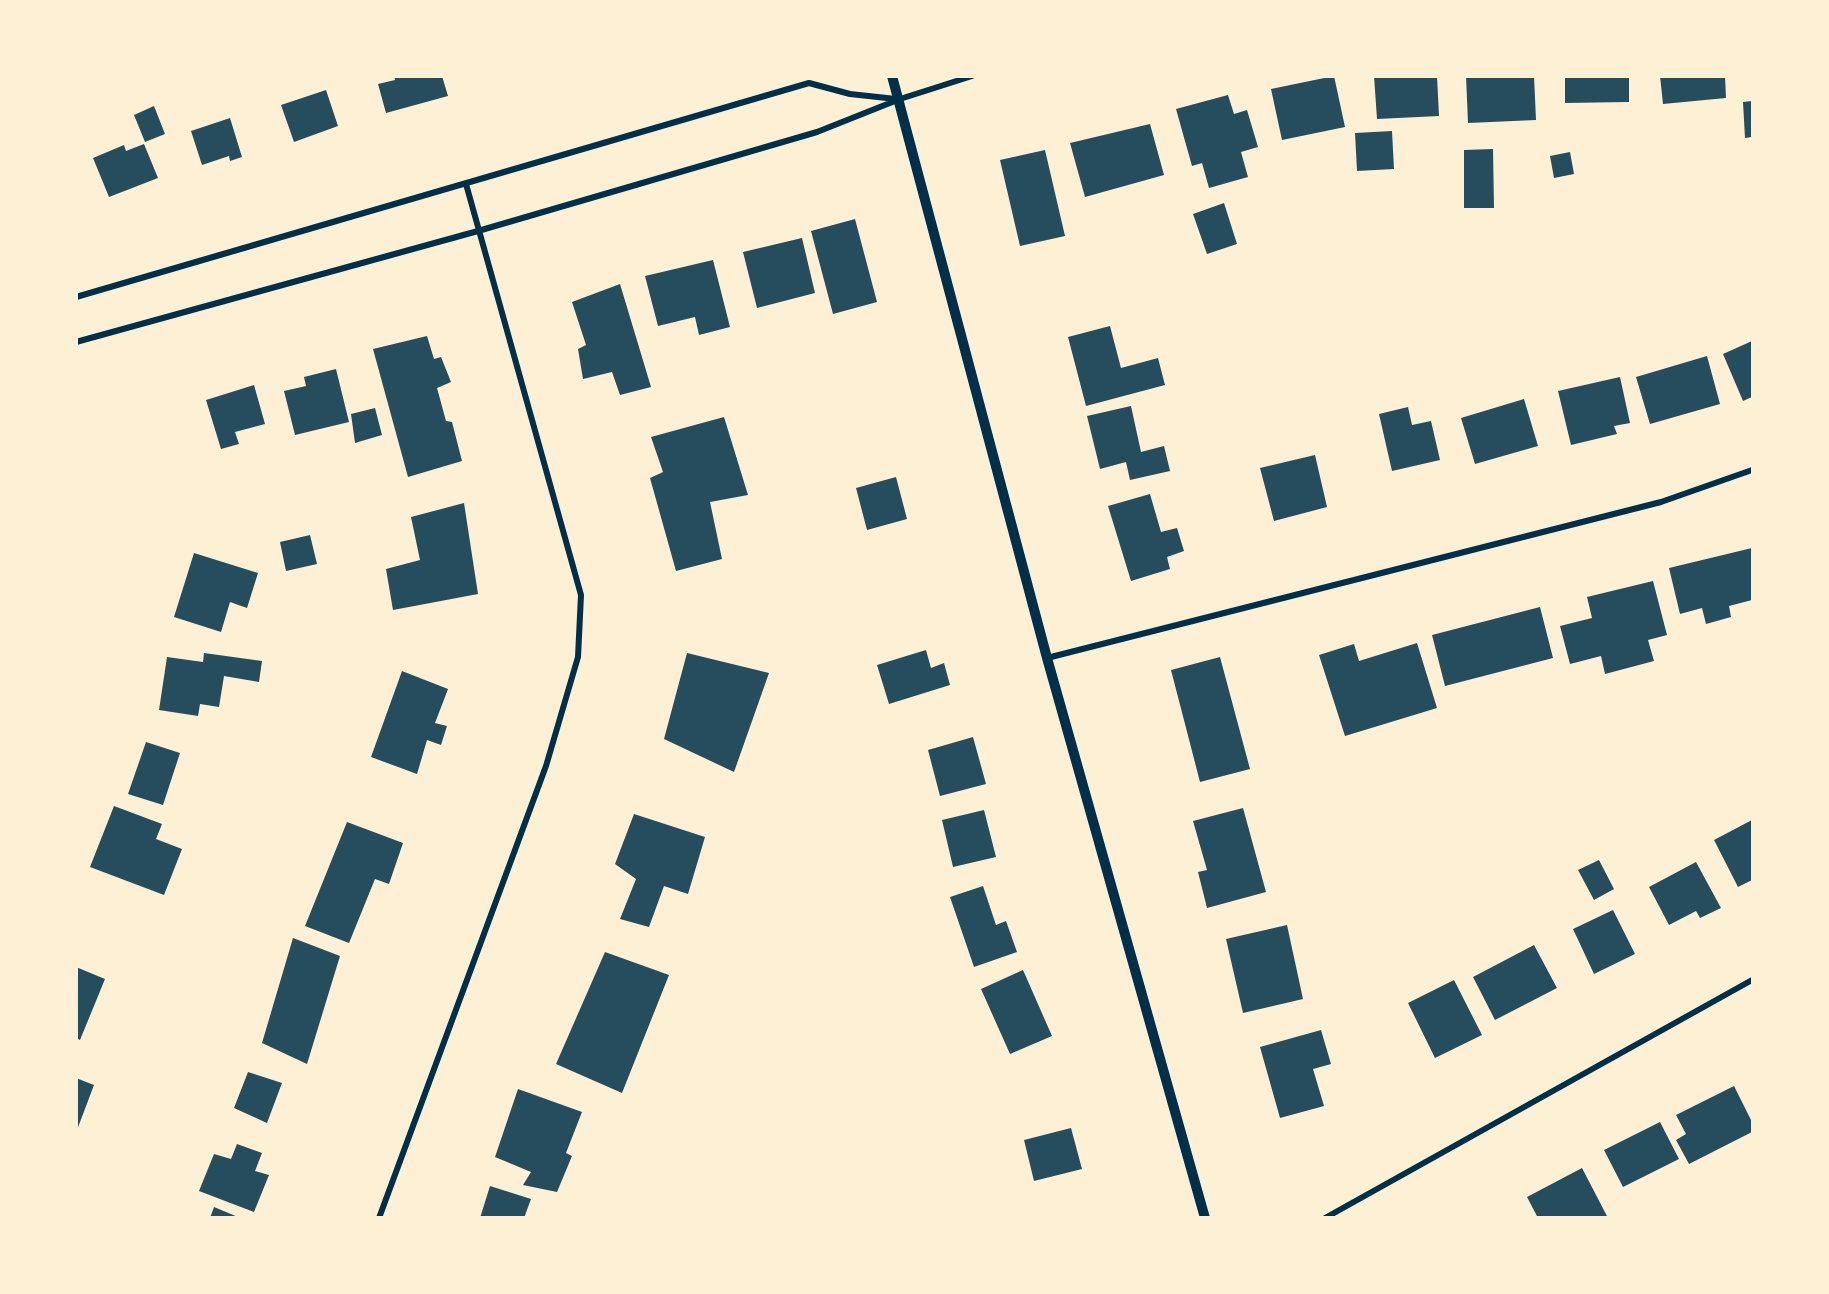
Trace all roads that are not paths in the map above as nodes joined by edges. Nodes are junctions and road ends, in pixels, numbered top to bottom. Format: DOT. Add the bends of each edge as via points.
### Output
graph roads {
  1 [pos="892,76"];
  2 [pos="972,76"];
  3 [pos="900,99"];
  4 [pos="466,184"];
  5 [pos="478,231"];
  6 [pos="76,297"];
  7 [pos="76,342"];
  8 [pos="1752,470"];
  9 [pos="1047,658"];
  10 [pos="1752,980"];
  11 [pos="379,1218"];
  12 [pos="1205,1218"];
  13 [pos="1325,1218"];
  1 -- 3 [label="street"];
  2 -- 3 [label="street"];
  3 -- 4 [label="street" via="850,94 809,83"];
  3 -- 5 [label="street" via="817,132"];
  3 -- 9 [label="street"];
  4 -- 5 [label="street"];
  4 -- 6 [label="street"];
  5 -- 7 [label="street"];
  5 -- 11 [label="street" via="581,595 578,657 546,766"];
  8 -- 9 [label="street" via="1661,502"];
  9 -- 12 [label="street"];
  10 -- 13 [label="street"];
}
